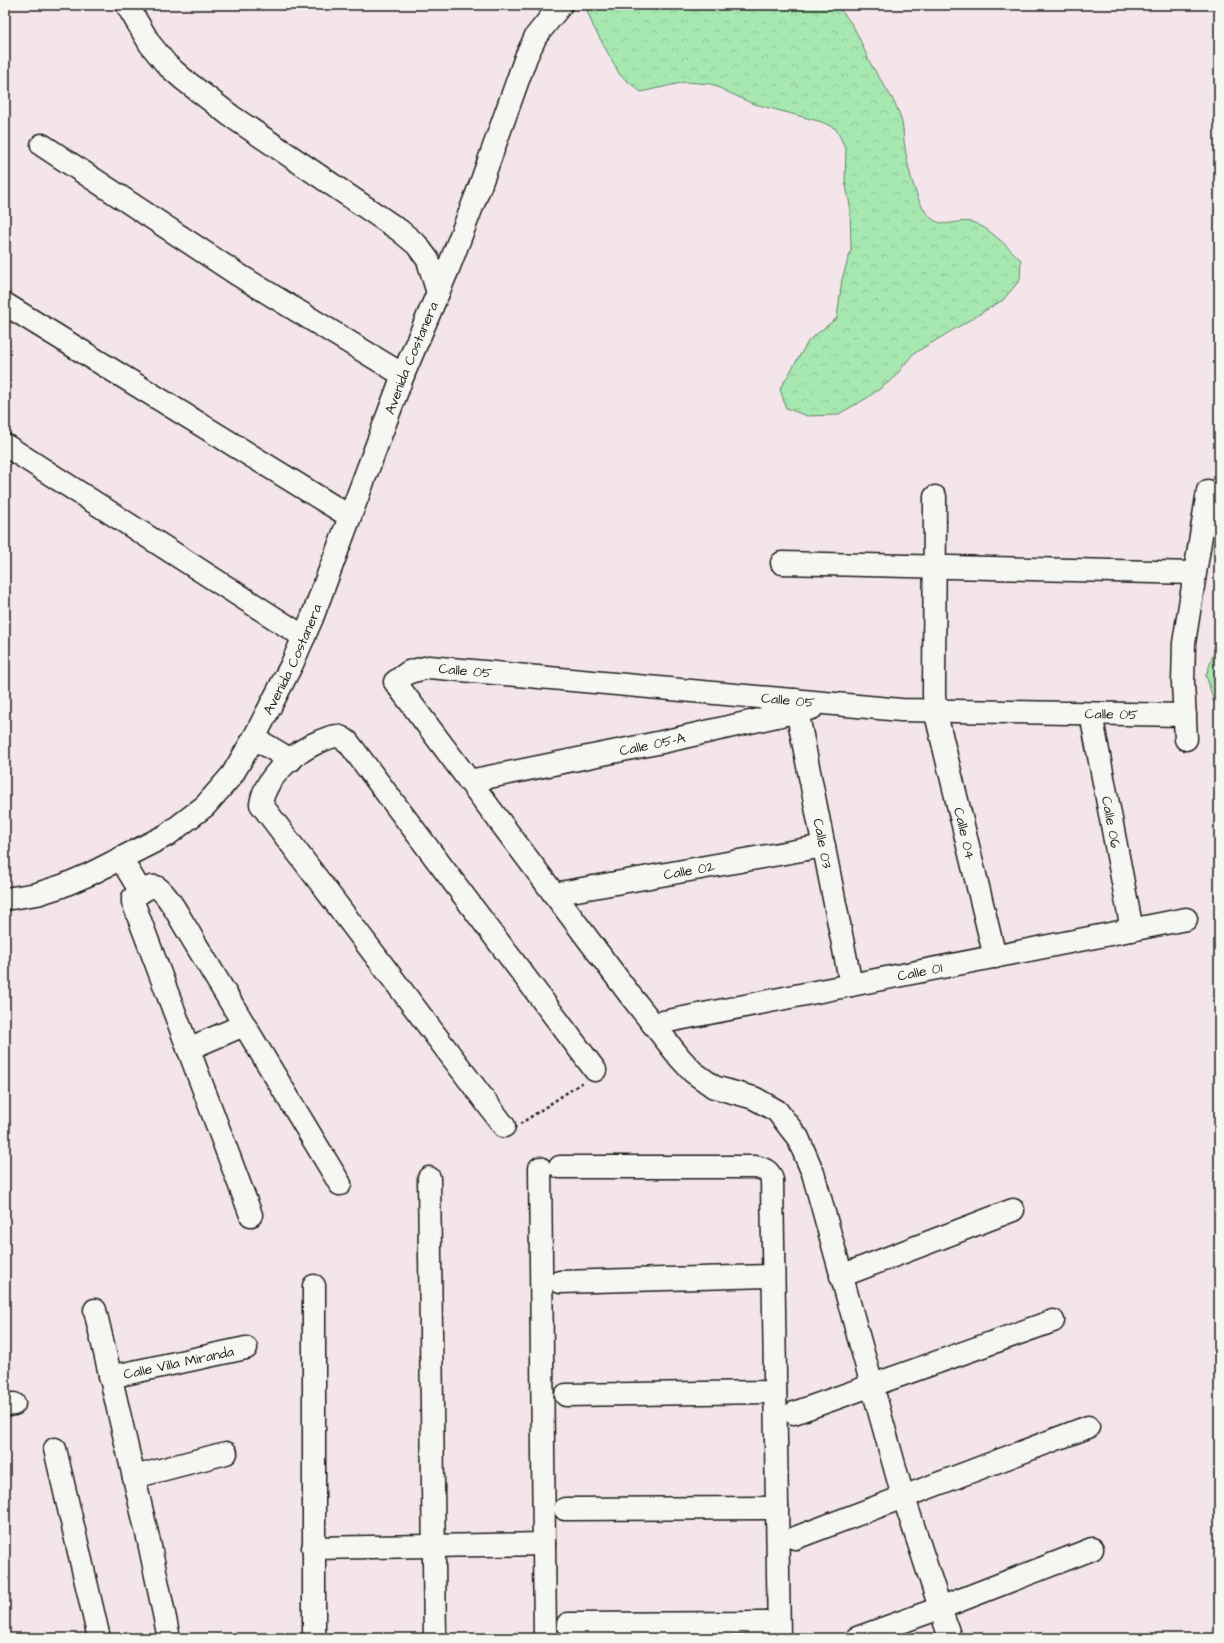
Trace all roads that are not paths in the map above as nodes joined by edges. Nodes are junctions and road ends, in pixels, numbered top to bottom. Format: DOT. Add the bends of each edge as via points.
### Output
graph roads {
  1 [pos="127,5"];
  2 [pos="561,5"];
  3 [pos="42,145"];
  4 [pos="438,292"];
  5 [pos="5,304"];
  6 [pos="403,375"];
  7 [pos="5,445"];
  8 [pos="1208,491"];
  9 [pos="934,497"];
  10 [pos="349,516"];
  11 [pos="782,563"];
  12 [pos="934,567"];
  13 [pos="1194,573"];
  14 [pos="304,637"];
  15 [pos="796,706"];
  16 [pos="936,710"];
  17 [pos="1092,714"];
  18 [pos="1185,715"];
  19 [pos="254,738"];
  20 [pos="1186,739"];
  21 [pos="291,760"];
  22 [pos="469,781"];
  23 [pos="824,846"];
  24 [pos="121,859"];
  25 [pos="141,892"];
  26 [pos="554,894"];
  27 [pos="5,899"];
  28 [pos="1186,919"];
  29 [pos="1132,930"];
  30 [pos="995,957"];
  31 [pos="851,985"];
  32 [pos="653,1024"];
  33 [pos="244,1025"];
  34 [pos="188,1049"];
  35 [pos="595,1070"];
  36 [pos="504,1126"];
  37 [pos="429,1178"];
  38 [pos="340,1184"];
  39 [pos="1013,1210"];
  40 [pos="251,1215"];
  41 [pos="773,1276"];
  42 [pos="841,1276"];
  43 [pos="560,1282"];
  44 [pos="314,1286"];
  45 [pos="95,1310"];
  46 [pos="1053,1321"];
  47 [pos="246,1348"];
  48 [pos="110,1377"];
  49 [pos="872,1387"];
  50 [pos="775,1392"];
  51 [pos="566,1395"];
  52 [pos="794,1413"];
  53 [pos="1088,1427"];
  54 [pos="55,1449"];
  55 [pos="226,1453"];
  56 [pos="134,1477"];
  57 [pos="904,1497"];
  58 [pos="777,1508"];
  59 [pos="565,1509"];
  60 [pos="795,1538"];
  61 [pos="544,1544"];
  62 [pos="434,1545"];
  63 [pos="313,1548"];
  64 [pos="1092,1549"];
  65 [pos="940,1608"];
  66 [pos="568,1624"];
  67 [pos="778,1631"];
  68 [pos="99,1638"];
  69 [pos="169,1638"];
  70 [pos="314,1638"];
  71 [pos="436,1638"];
  72 [pos="545,1638"];
  73 [pos="857,1638"];
  74 [pos="950,1638"];
  1 -- 4 [label="street" via="150,44 167,65 183,79 231,116 400,230 417,245 428,260"];
  2 -- 4 [label="street, Avenida Costanera" via="536,36 526,57 480,186"];
  3 -- 6 [label="street" via="237,274"];
  4 -- 6 [label="street, Avenida Costanera"];
  5 -- 10 [label="street"];
  6 -- 10 [label="street, Avenida Costanera"];
  7 -- 14 [label="street"];
  8 -- 13 [label="street"];
  9 -- 12 [label="street, Calle 04"];
  10 -- 14 [label="street, Avenida Costanera"];
  11 -- 12 [label="street"];
  12 -- 13 [label="street"];
  12 -- 16 [label="street, Calle 04"];
  13 -- 18 [label="street" via="1184,643"];
  14 -- 19 [label="street, Avenida Costanera"];
  15 -- 16 [label="street, Calle 05" via="835,704 901,710"];
  15 -- 22 [label="street, Calle 05-A" via="662,742"];
  15 -- 22 [label="street, Calle 05" via="428,667 409,672 395,682"];
  15 -- 23 [label="street, Calle 03"];
  16 -- 17 [label="street, Calle 05"];
  16 -- 30 [label="street, Calle 04"];
  17 -- 18 [label="street, Calle 05"];
  17 -- 29 [label="street, Calle 06"];
  18 -- 20 [label="street"];
  19 -- 21 [label="street"];
  19 -- 24 [label="street, Avenida Costanera" via="232,774 205,806 167,835"];
  21 -- 35 [label="street" via="315,743 331,736 340,736 348,742"];
  21 -- 36 [label="street" via="270,782 262,796 261,804"];
  22 -- 26 [label="street"];
  23 -- 26 [label="street, Calle 02"];
  23 -- 31 [label="street, Calle 03"];
  24 -- 25 [label="street"];
  24 -- 27 [label="street, Avenida Costanera" via="62,886 36,894"];
  25 -- 33 [label="street" via="156,887 168,900"];
  25 -- 34 [label="street" via="133,898 133,902"];
  26 -- 32 [label="street"];
  28 -- 29 [label="street, Calle 01"];
  29 -- 30 [label="street, Calle 01"];
  30 -- 31 [label="street, Calle 01"];
  31 -- 32 [label="street, Calle 01"];
  32 -- 42 [label="street" via="680,1058 702,1080 714,1087 754,1098 777,1111 798,1138 813,1173"];
  33 -- 34 [label="street"];
  33 -- 38 [label="street"];
  34 -- 40 [label="street"];
  37 -- 62 [label="street"];
  39 -- 42 [label="street"];
  41 -- 43 [label="street"];
  41 -- 50 [label="street"];
  41 -- 61 [label="street" via="772,1180 765,1169 550,1168"];
  42 -- 49 [label="street"];
  44 -- 63 [label="street"];
  45 -- 48 [label="street"];
  46 -- 49 [label="street"];
  47 -- 48 [label="street, Calle Villa Miranda"];
  48 -- 56 [label="street"];
  49 -- 52 [label="street"];
  49 -- 57 [label="street"];
  50 -- 51 [label="street"];
  50 -- 58 [label="street"];
  53 -- 57 [label="street"];
  54 -- 68 [label="street"];
  55 -- 56 [label="street"];
  56 -- 69 [label="street"];
  57 -- 60 [label="street"];
  57 -- 65 [label="street"];
  58 -- 59 [label="street"];
  58 -- 67 [label="street"];
  61 -- 62 [label="street"];
  61 -- 72 [label="street"];
  62 -- 63 [label="street"];
  62 -- 71 [label="street"];
  63 -- 70 [label="street"];
  64 -- 65 [label="street"];
  65 -- 73 [label="street"];
  65 -- 74 [label="street"];
  66 -- 67 [label="street"];
}
